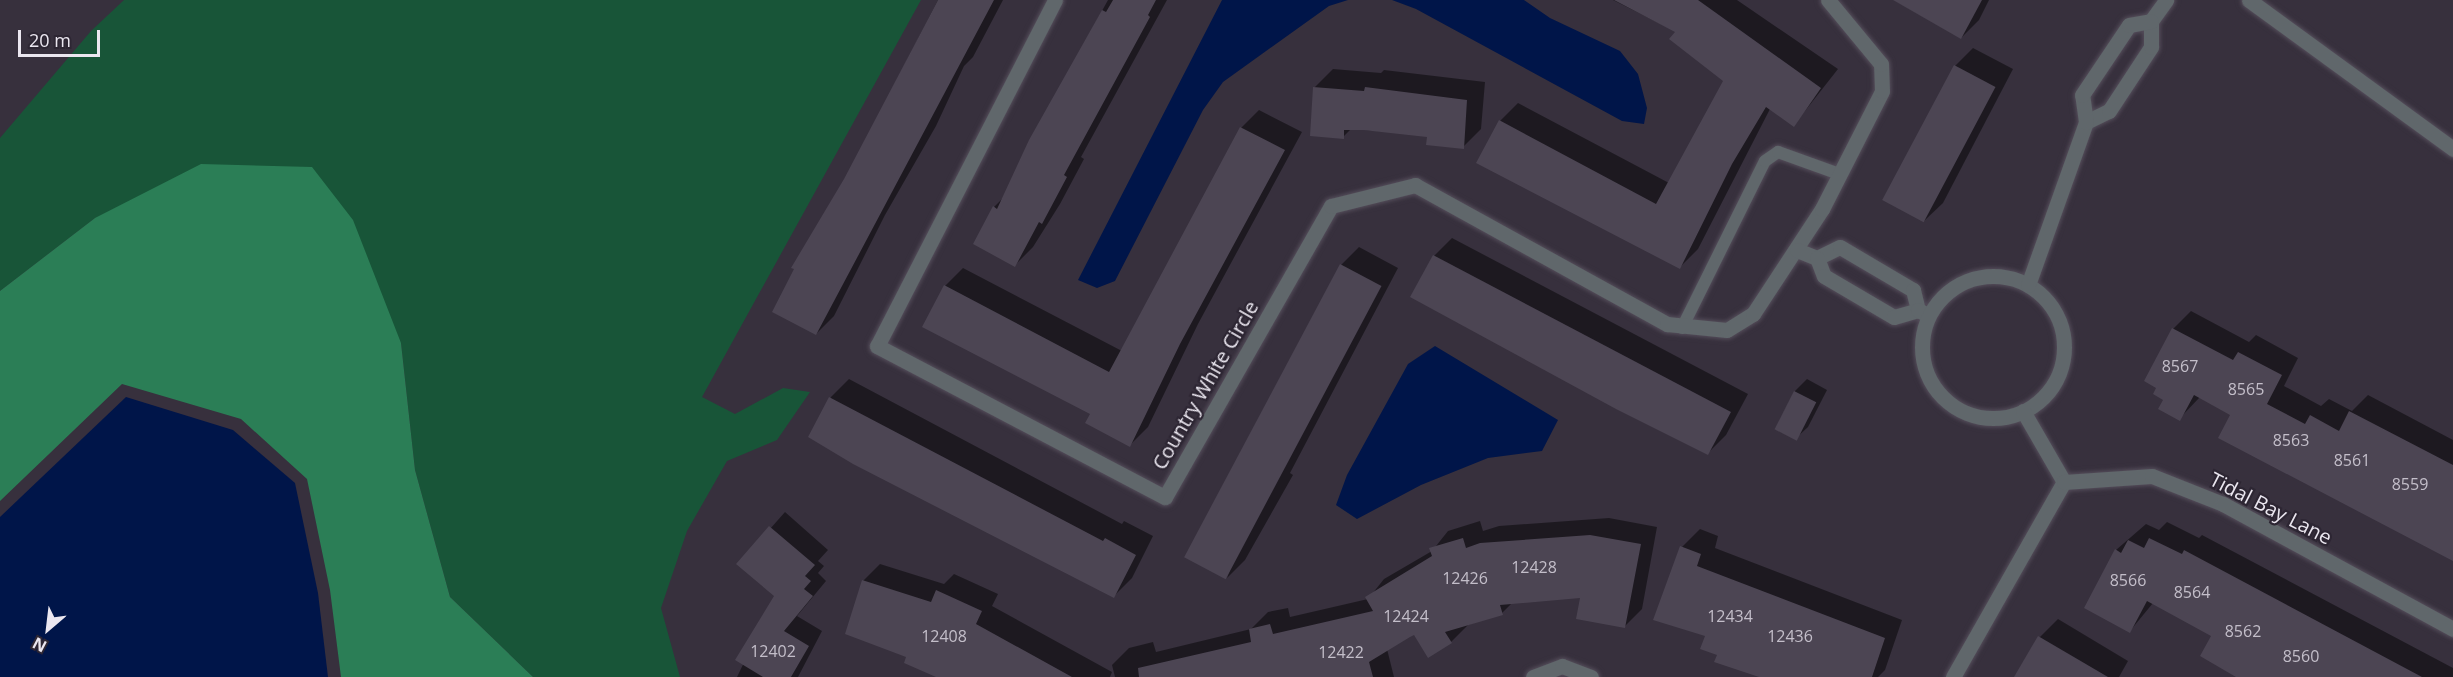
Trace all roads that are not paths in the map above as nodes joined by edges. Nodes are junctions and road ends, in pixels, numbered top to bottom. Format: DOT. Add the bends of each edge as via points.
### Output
graph roads {
  1 [pos="1055,0"];
  2 [pos="1828,0"];
  3 [pos="2166,0"];
  4 [pos="2249,0"];
  5 [pos="2151,21"];
  6 [pos="2086,122"];
  7 [pos="2453,149"];
  8 [pos="1839,174"];
  9 [pos="1797,250"];
  10 [pos="1817,258"];
  11 [pos="2028,285"];
  12 [pos="1923,313"];
  13 [pos="1682,328"];
  14 [pos="2023,411"];
  15 [pos="2064,483"];
  16 [pos="2453,629"];
  17 [pos="1533,677"];
  18 [pos="1591,677"];
  19 [pos="1953,677"];
  1 -- 13 [label="street, Country White Circle" via="877,346 1155,492 1165,497 1331,206 1415,184 1667,324"];
  2 -- 8 [label="street, Country White Circle" via="1881,64 1882,91"];
  3 -- 5 [label="street"];
  4 -- 7 [label="street"];
  5 -- 6 [label="street" via="2151,46 2115,102 2109,111"];
  5 -- 6 [label="street" via="2129,25 2082,95"];
  6 -- 11 [label="street"];
  8 -- 9 [label="street, Country White Circle"];
  8 -- 13 [label="lane" via="1778,152 1765,161"];
  9 -- 10 [label="street"];
  9 -- 13 [label="street, Country White Circle" via="1753,314 1727,330"];
  10 -- 12 [label="street" via="1824,276 1894,317"];
  10 -- 12 [label="street" via="1840,247 1913,290"];
  11 -- 12 [label="street" via="2006,277 1983,276 1961,283"];
  11 -- 14 [label="street" via="2047,300 2060,320 2065,344 2062,368 2052,389"];
  12 -- 14 [label="street" via="1923,361 1930,383 1945,401 1966,414 1989,419"];
  14 -- 15 [label="street"];
  15 -- 16 [label="street, Tidal Bay Lane" via="2152,476 2223,504"];
  15 -- 19 [label="street"];
  17 -- 18 [label="street" via="1562,666"];
}
